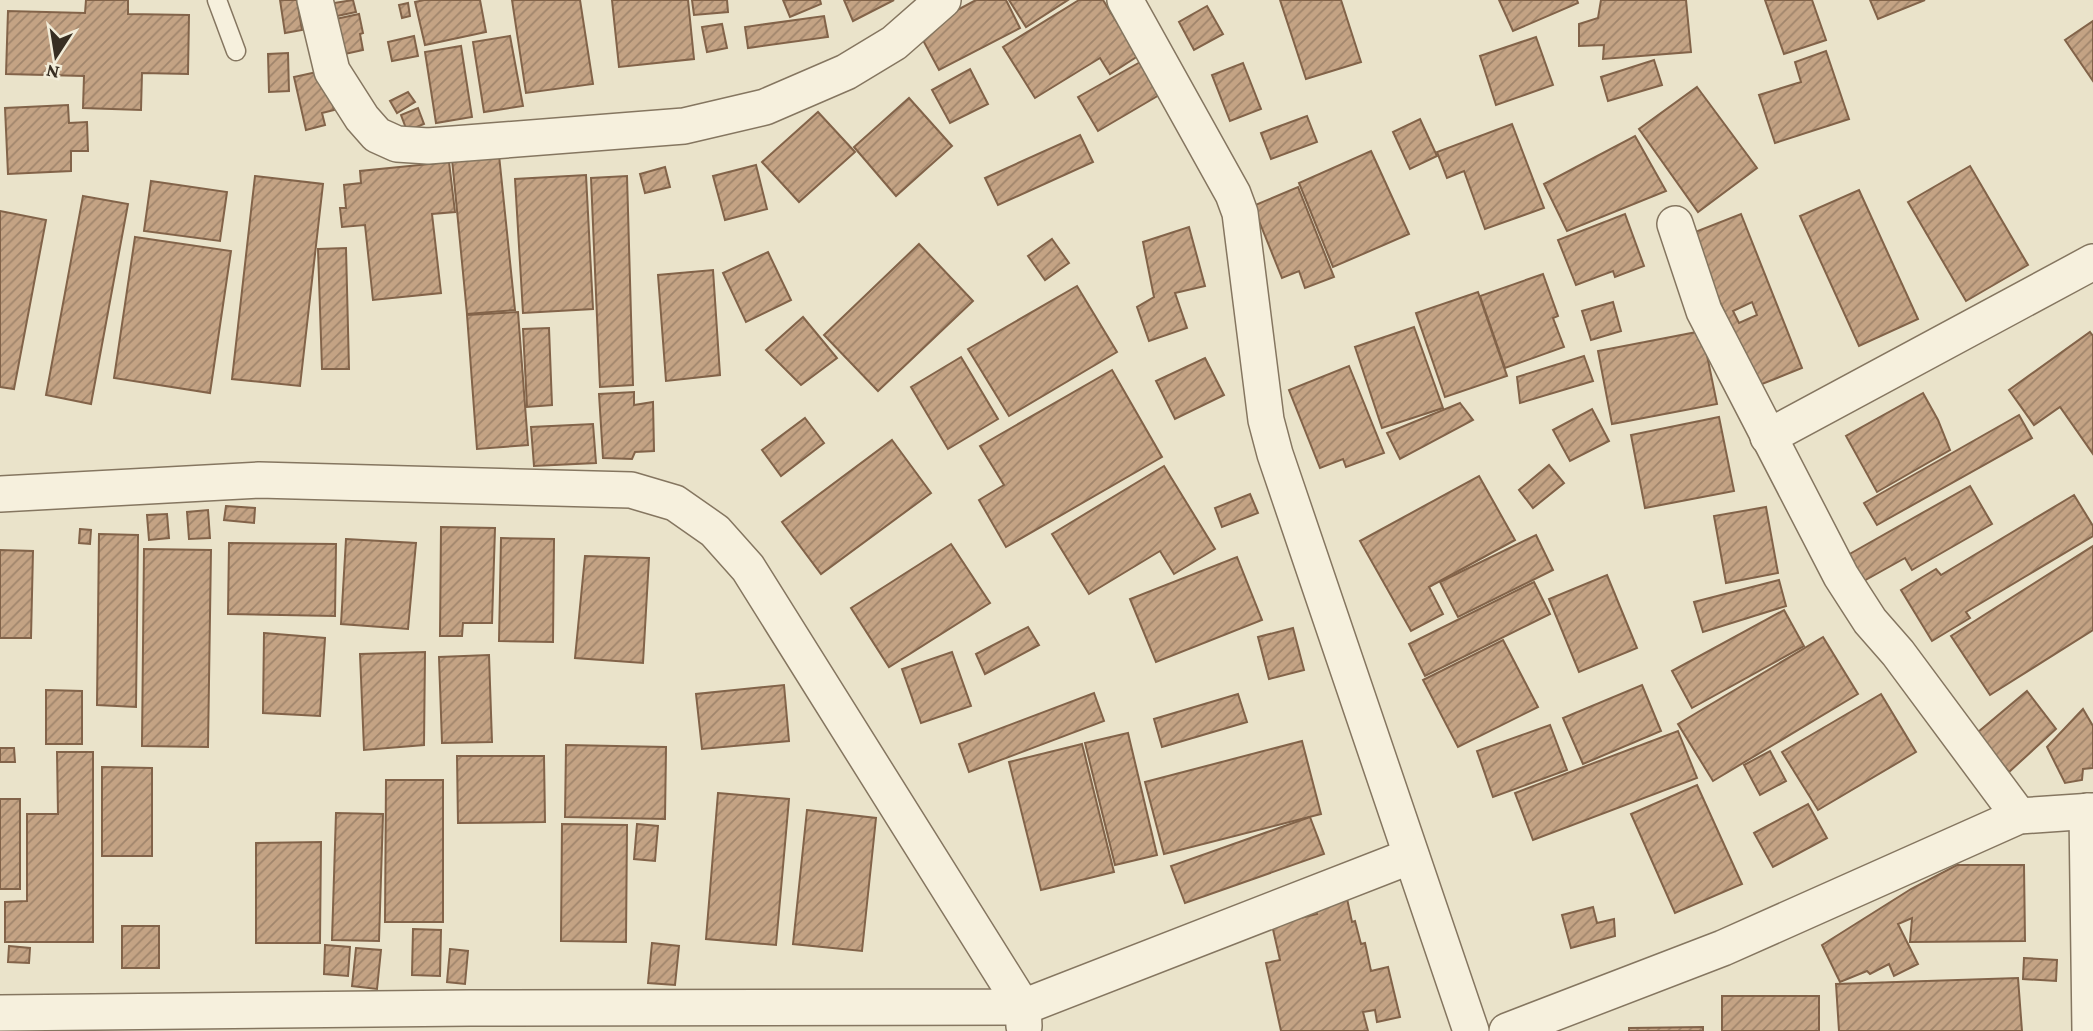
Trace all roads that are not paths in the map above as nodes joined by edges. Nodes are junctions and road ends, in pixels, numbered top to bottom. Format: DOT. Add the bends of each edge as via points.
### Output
graph roads {
  1 [pos="216,0"];
  2 [pos="315,0"];
  3 [pos="943,0"];
  4 [pos="1125,0"];
  5 [pos="236,51"];
  6 [pos="1675,224"];
  7 [pos="2093,262"];
  8 [pos="1768,437"];
  9 [pos="0,494"];
  10 [pos="2090,811"];
  11 [pos="2019,816"];
  12 [pos="1410,856"];
  13 [pos="0,1013"];
  14 [pos="1023,1019"];
  15 [pos="1471,1031"];
  16 [pos="1507,1031"];
  17 [pos="2090,1031"];
  1 -- 5 [label="lane"];
  2 -- 3 [label="street" via="332,71 362,118 377,135 397,144 428,146 684,126 765,107 882,51"];
  4 -- 12 [label="street" via="1237,204 1266,420 1275,454"];
  6 -- 8 [label="street" via="1704,311"];
  7 -- 8 [label="street"];
  8 -- 11 [label="street" via="1841,576 1870,621"];
  9 -- 14 [label="street" via="259,480 631,490 675,503 715,531 748,568"];
  10 -- 11 [label="street"];
  10 -- 17 [label="street"];
  11 -- 16 [label="street" via="1723,947"];
  12 -- 14 [label="street"];
  12 -- 15 [label="street"];
  13 -- 14 [label="street" via="470,1007"];
}
